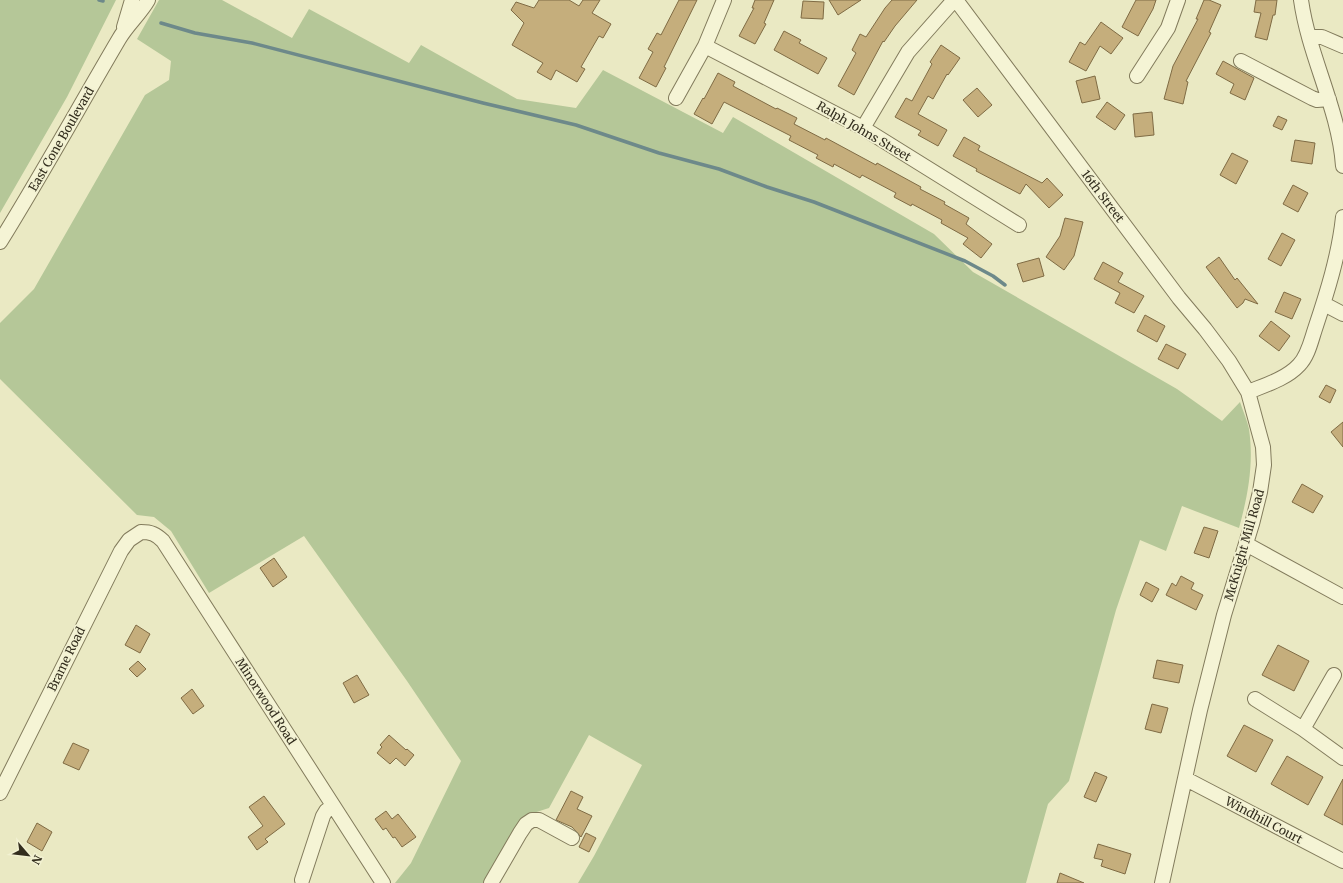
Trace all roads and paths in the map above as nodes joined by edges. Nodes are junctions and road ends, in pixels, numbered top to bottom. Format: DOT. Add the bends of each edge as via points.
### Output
graph roads {
  1 [pos="132,0"];
  2 [pos="148,0"];
  3 [pos="724,0"];
  4 [pos="955,0"];
  5 [pos="1178,0"];
  6 [pos="1301,0"];
  7 [pos="121,35"];
  8 [pos="1309,37"];
  9 [pos="705,46"];
  10 [pos="1343,46"];
  11 [pos="1241,61"];
  12 [pos="1136,76"];
  13 [pos="676,98"];
  14 [pos="1328,99"];
  15 [pos="863,128"];
  16 [pos="1343,166"];
  17 [pos="1343,217"];
  18 [pos="1019,225"];
  19 [pos="0,242"];
  20 [pos="1324,304"];
  21 [pos="1343,314"];
  22 [pos="1248,392"];
  23 [pos="141,532"];
  24 [pos="1246,544"];
  25 [pos="1343,597"];
  26 [pos="1334,674"];
  27 [pos="1255,699"];
  28 [pos="1303,730"];
  29 [pos="1343,758"];
  30 [pos="1186,779"];
  31 [pos="0,793"];
  32 [pos="333,806"];
  33 [pos="572,838"];
  34 [pos="1343,861"];
  35 [pos="302,880"];
  36 [pos="383,883"];
  37 [pos="491,883"];
  38 [pos="1162,883"];
  1 -- 7 [label="street, East Cone Boulevard"];
  2 -- 7 [label="street, East Cone Boulevard"];
  3 -- 9 [label="street"];
  4 -- 15 [label="street" via="908,52"];
  4 -- 22 [label="street, 16th Street" via="1179,298 1206,329"];
  5 -- 12 [label="street" via="1168,28"];
  6 -- 8 [label="street"];
  7 -- 19 [label="street, East Cone Boulevard"];
  8 -- 10 [label="street" via="1322,37"];
  8 -- 14 [label="street"];
  9 -- 13 [label="street"];
  9 -- 15 [label="street, Ralph Johns Street"];
  11 -- 14 [label="street" via="1312,98"];
  14 -- 16 [label="street" via="1337,125"];
  15 -- 18 [label="street, Ralph Johns Street"];
  17 -- 20 [label="street"];
  20 -- 21 [label="street"];
  20 -- 22 [label="street" via="1306,355 1300,364 1291,372"];
  22 -- 24 [label="street, McKnight Mill Road" via="1263,447 1264,465 1260,492"];
  23 -- 31 [label="street, Brame Road" via="129,540 121,550"];
  23 -- 32 [label="street, Minorwood Road" via="158,535 163,541"];
  24 -- 25 [label="street"];
  24 -- 30 [label="street, McKnight Mill Road" via="1224,615"];
  26 -- 28 [label="street"];
  27 -- 28 [label="street"];
  28 -- 29 [label="street"];
  30 -- 34 [label="street, Windhill Court"];
  30 -- 38 [label="street, McKnight Mill Road"];
  32 -- 35 [label="street" via="323,816"];
  32 -- 36 [label="street, Minorwood Road"];
  33 -- 37 [label="street" via="539,820 532,820 520,833"];
}
